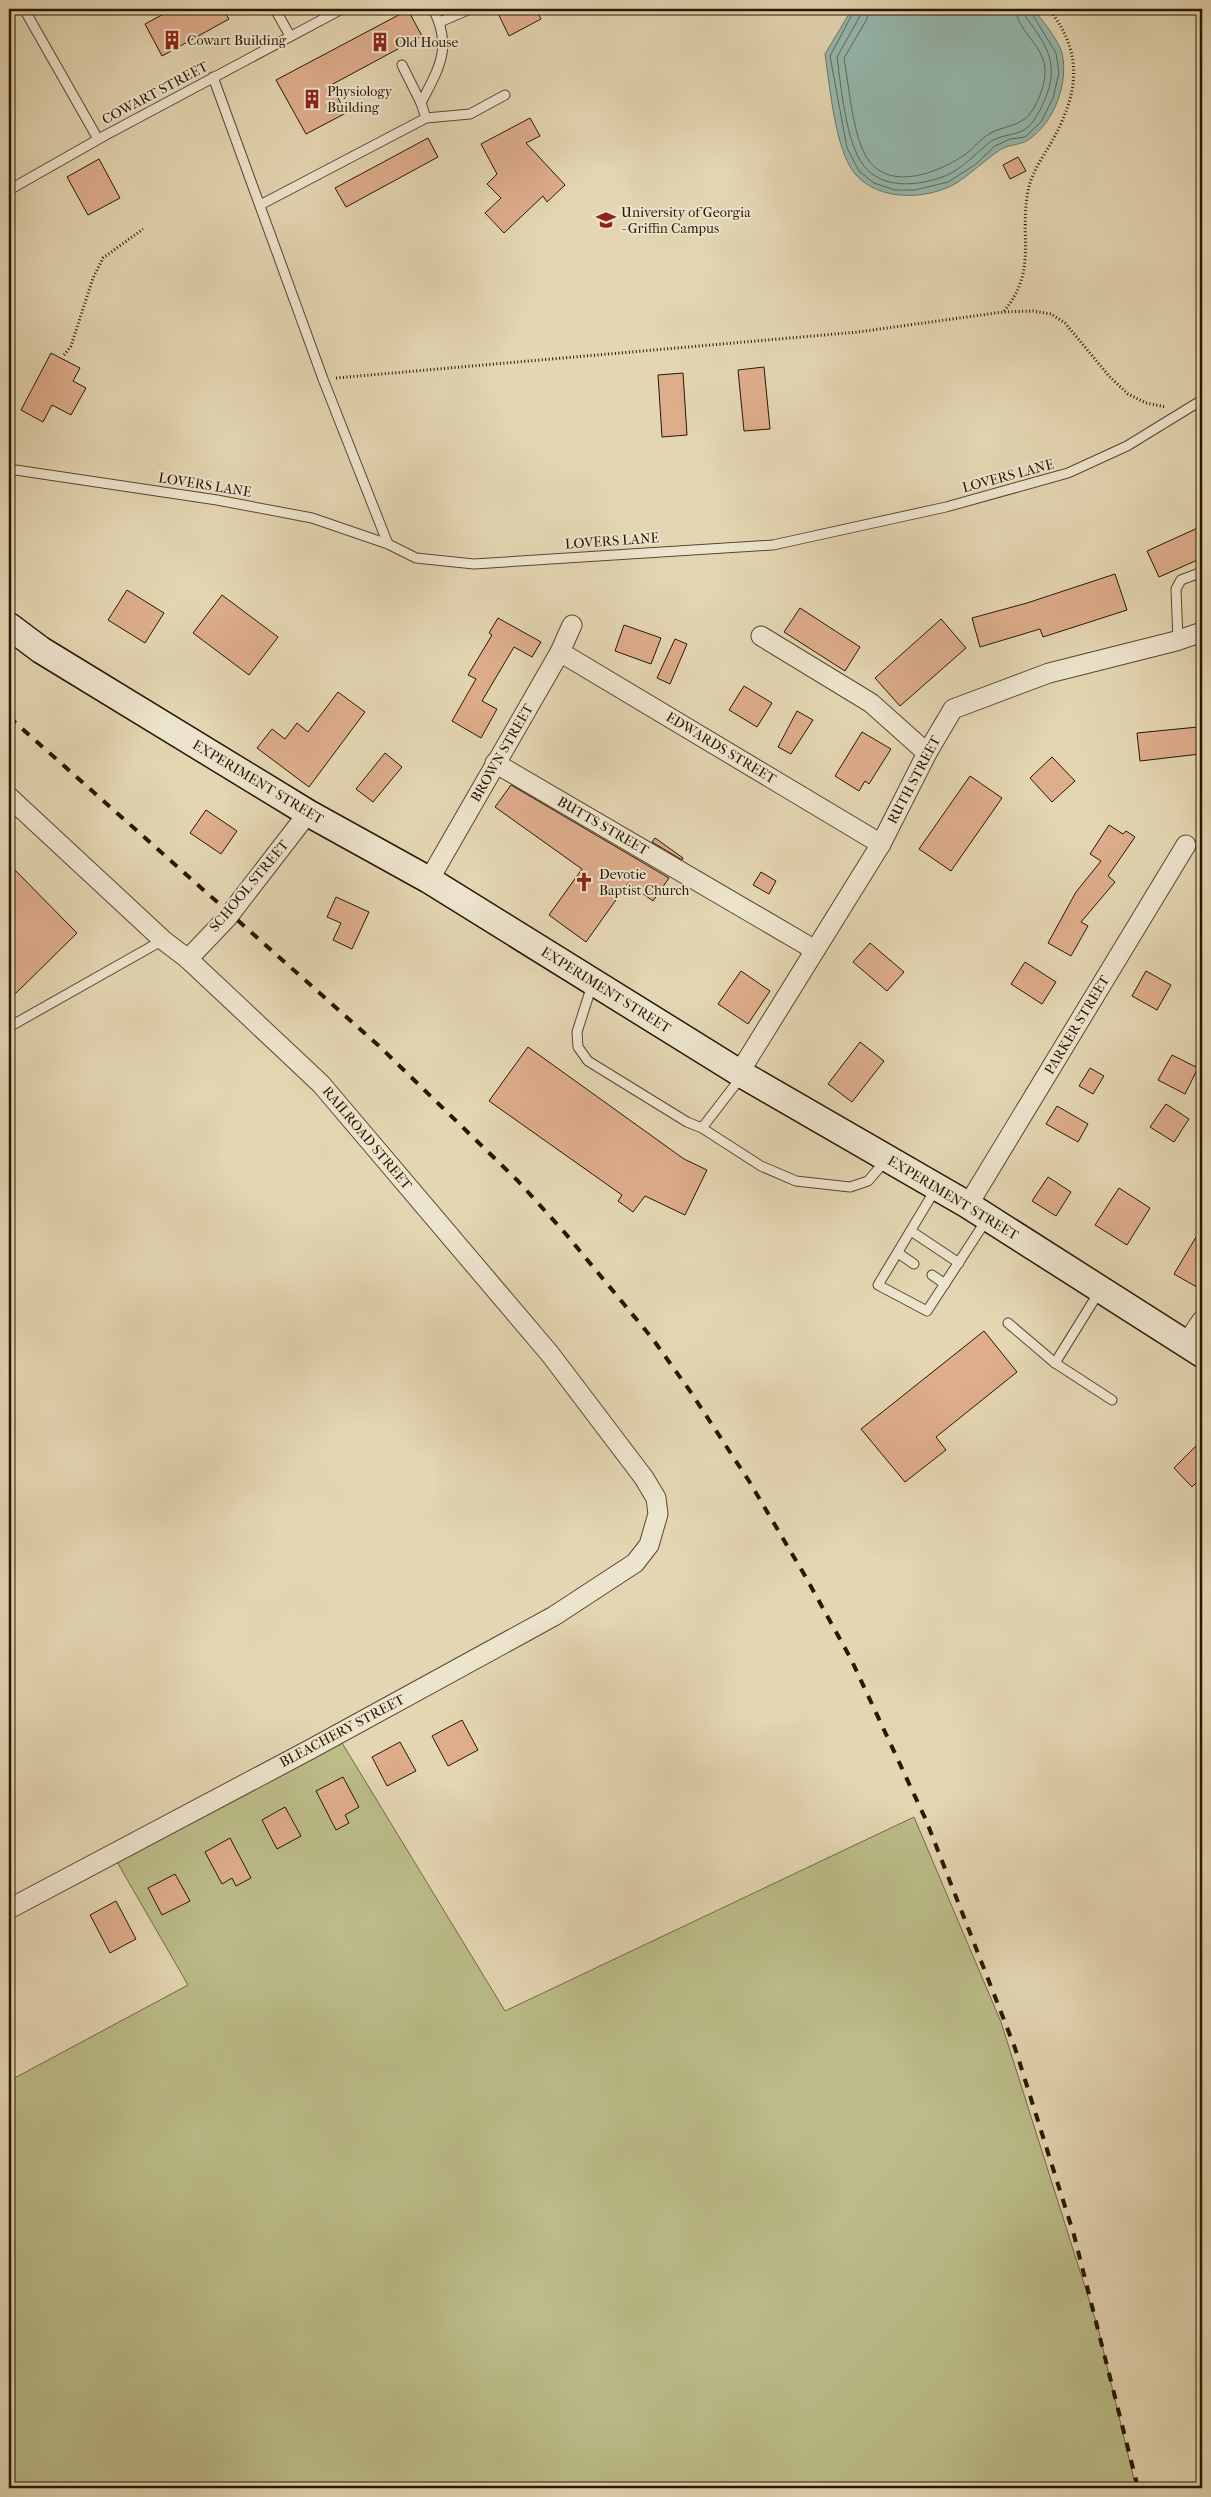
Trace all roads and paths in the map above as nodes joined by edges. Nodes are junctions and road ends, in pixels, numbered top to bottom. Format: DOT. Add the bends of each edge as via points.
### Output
graph roads {
  1 [pos="24,9"];
  2 [pos="275,9"];
  3 [pos="342,9"];
  4 [pos="433,9"];
  5 [pos="470,9"];
  6 [pos="1049,9"];
  7 [pos="440,22"];
  8 [pos="290,36"];
  9 [pos="402,65"];
  10 [pos="213,77"];
  11 [pos="505,95"];
  12 [pos="421,103"];
  13 [pos="426,118"];
  14 [pos="98,139"];
  15 [pos="9,190"];
  16 [pos="260,205"];
  17 [pos="143,229"];
  18 [pos="1003,312"];
  19 [pos="64,355"];
  20 [pos="323,379"];
  21 [pos="1202,400"];
  22 [pos="1174,406"];
  23 [pos="9,469"];
  24 [pos="388,544"];
  25 [pos="1202,572"];
  26 [pos="572,625"];
  27 [pos="9,626"];
  28 [pos="1202,632"];
  29 [pos="761,636"];
  30 [pos="1178,640"];
  31 [pos="560,652"];
  32 [pos="927,753"];
  33 [pos="496,763"];
  34 [pos="9,797"];
  35 [pos="308,813"];
  36 [pos="881,844"];
  37 [pos="1186,845"];
  38 [pos="428,880"];
  39 [pos="164,940"];
  40 [pos="815,950"];
  41 [pos="188,959"];
  42 [pos="593,982"];
  43 [pos="9,1027"];
  44 [pos="740,1074"];
  45 [pos="702,1128"];
  46 [pos="887,1159"];
  47 [pos="936,1187"];
  48 [pos="978,1212"];
  49 [pos="910,1231"];
  50 [pos="898,1253"];
  51 [pos="959,1263"];
  52 [pos="914,1264"];
  53 [pos="932,1275"];
  54 [pos="945,1284"];
  55 [pos="1101,1290"];
  56 [pos="1202,1320"];
  57 [pos="1008,1323"];
  58 [pos="1194,1349"];
  59 [pos="1055,1363"];
  60 [pos="1112,1400"];
  61 [pos="655,1530"];
  62 [pos="9,1909"];
  1 -- 14 [label="lane"];
  2 -- 8 [label="lane"];
  3 -- 8 [label="lane, COWART STREET"];
  4 -- 7 [label="lane"];
  5 -- 7 [label="lane"];
  6 -- 18 [label="path" via="1071,46 1075,66 1072,88 1064,119 1032,177 1028,192 1024,277 1016,296"];
  7 -- 12 [label="lane" via="445,42"];
  8 -- 10 [label="lane, COWART STREET"];
  9 -- 12 [label="lane"];
  10 -- 14 [label="lane, COWART STREET"];
  10 -- 16 [label="lane"];
  11 -- 13 [label="lane" via="470,114"];
  12 -- 13 [label="lane"];
  13 -- 16 [label="lane"];
  14 -- 15 [label="lane, COWART STREET"];
  16 -- 20 [label="lane"];
  17 -- 19 [label="path" via="103,258 93,278 71,346"];
  18 -- 20 [label="path" via="858,332"];
  18 -- 22 [label="path" via="1050,314 1065,323 1128,394 1146,403"];
  20 -- 24 [label="lane"];
  21 -- 24 [label="lane, LOVERS LANE" via="1127,446 1068,473 946,506 773,545 474,564 416,558"];
  23 -- 24 [label="lane, LOVERS LANE" via="217,500 312,518"];
  25 -- 30 [label="lane" via="1182,580 1176,588"];
  26 -- 31 [label="street, BROWN STREET"];
  27 -- 35 [label="main road, EXPERIMENT STREET" via="41,650"];
  28 -- 30 [label="street, RUTH STREET"];
  29 -- 32 [label="street" via="871,703"];
  30 -- 32 [label="street, RUTH STREET" via="1049,673 952,709"];
  31 -- 33 [label="street, BROWN STREET"];
  31 -- 36 [label="street, EDWARDS STREET"];
  32 -- 36 [label="street, RUTH STREET"];
  33 -- 38 [label="street, BROWN STREET"];
  33 -- 40 [label="street, BUTTS STREET"];
  34 -- 39 [label="street, RAILROAD STREET"];
  35 -- 38 [label="main road, EXPERIMENT STREET"];
  35 -- 41 [label="street, SCHOOL STREET" via="227,918"];
  36 -- 40 [label="street, RUTH STREET"];
  37 -- 48 [label="street, PARKER STREET"];
  38 -- 42 [label="main road, EXPERIMENT STREET"];
  39 -- 41 [label="street, RAILROAD STREET"];
  39 -- 43 [label="lane"];
  40 -- 44 [label="street, RUTH STREET"];
  41 -- 61 [label="street, RAILROAD STREET" via="321,1084 550,1354 656,1498"];
  42 -- 44 [label="main road, EXPERIMENT STREET"];
  42 -- 45 [label="lane" via="577,1032 578,1047 588,1061"];
  44 -- 45 [label="lane"];
  44 -- 46 [label="main road, EXPERIMENT STREET"];
  45 -- 46 [label="lane" via="761,1166 796,1181 850,1187 868,1181"];
  46 -- 47 [label="main road, EXPERIMENT STREET"];
  47 -- 48 [label="main road, EXPERIMENT STREET"];
  47 -- 49 [label="lane"];
  48 -- 51 [label="lane"];
  48 -- 55 [label="main road, EXPERIMENT STREET"];
  49 -- 50 [label="lane"];
  49 -- 51 [label="lane"];
  50 -- 52 [label="lane"];
  50 -- 54 [label="lane" via="878,1285 927,1311"];
  51 -- 54 [label="lane"];
  53 -- 54 [label="lane"];
  55 -- 58 [label="main road, EXPERIMENT STREET"];
  55 -- 59 [label="lane"];
  56 -- 58 [label="street"];
  57 -- 59 [label="lane"];
  59 -- 60 [label="lane"];
  61 -- 62 [label="street, BLEACHERY STREET" via="649,1545 635,1563 554,1616"];
}
